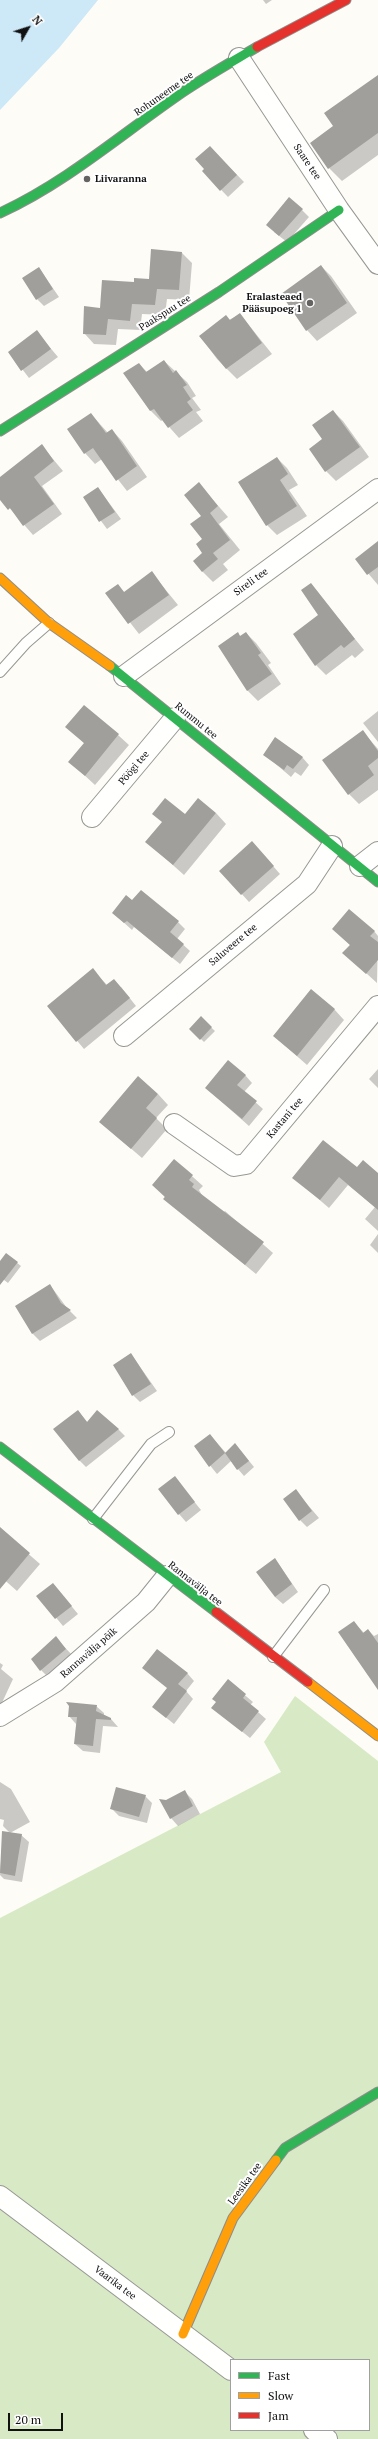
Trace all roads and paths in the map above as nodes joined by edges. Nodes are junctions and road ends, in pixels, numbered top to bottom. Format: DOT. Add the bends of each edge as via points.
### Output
graph roads {
  1 [pos="346,0"];
  2 [pos="239,58"];
  3 [pos="338,210"];
  4 [pos="0,213"];
  5 [pos="378,264"];
  6 [pos="0,431"];
  7 [pos="378,489"];
  8 [pos="0,578"];
  9 [pos="49,623"];
  10 [pos="0,672"];
  11 [pos="124,676"];
  12 [pos="176,718"];
  13 [pos="92,818"];
  14 [pos="332,846"];
  15 [pos="378,852"];
  16 [pos="360,866"];
  17 [pos="378,882"];
  18 [pos="378,1006"];
  19 [pos="124,1036"];
  20 [pos="174,1124"];
  21 [pos="169,1432"];
  22 [pos="0,1447"];
  23 [pos="93,1519"];
  24 [pos="167,1576"];
  25 [pos="324,1590"];
  26 [pos="273,1657"];
  27 [pos="0,1716"];
  28 [pos="378,1736"];
  29 [pos="378,2092"];
  30 [pos="0,2196"];
  31 [pos="183,2334"];
  32 [pos="230,2369"];
  33 [pos="315,2431"];
  34 [pos="327,2439"];
  1 -- 2 [label="street, Rohuneeme tee"];
  2 -- 3 [label="street, Saare tee"];
  2 -- 4 [label="street, Rohuneeme tee" via="177,96 88,164"];
  3 -- 5 [label="street, Saare tee"];
  3 -- 6 [label="street, Paakspuu tee" via="220,292"];
  7 -- 11 [label="street, Sireli tee"];
  8 -- 9 [label="street, Rummu tee"];
  9 -- 10 [label="lane" via="26,643"];
  9 -- 11 [label="street, Rummu tee"];
  11 -- 12 [label="street, Rummu tee"];
  12 -- 13 [label="street, Pöögi tee"];
  12 -- 14 [label="street, Rummu tee"];
  14 -- 16 [label="street, Rummu tee"];
  14 -- 19 [label="street, Saluveere tee" via="307,884"];
  15 -- 16 [label="street"];
  16 -- 17 [label="street, Rummu tee"];
  18 -- 20 [label="street, Kastani tee" via="246,1164 234,1166"];
  21 -- 23 [label="lane" via="150,1444"];
  22 -- 23 [label="street, Rannavälja tee"];
  23 -- 24 [label="street, Rannavälja tee"];
  24 -- 26 [label="street, Rannavälja tee"];
  24 -- 27 [label="street, Rannavälja põik" via="146,1602 55,1682"];
  25 -- 26 [label="lane"];
  26 -- 28 [label="street, Rannavälja tee"];
  29 -- 31 [label="street, Leesika tee" via="285,2148 233,2218"];
  30 -- 31 [label="street, Vaarika tee"];
  31 -- 32 [label="street, Vaarika tee"];
  33 -- 34 [label="street"];
}
